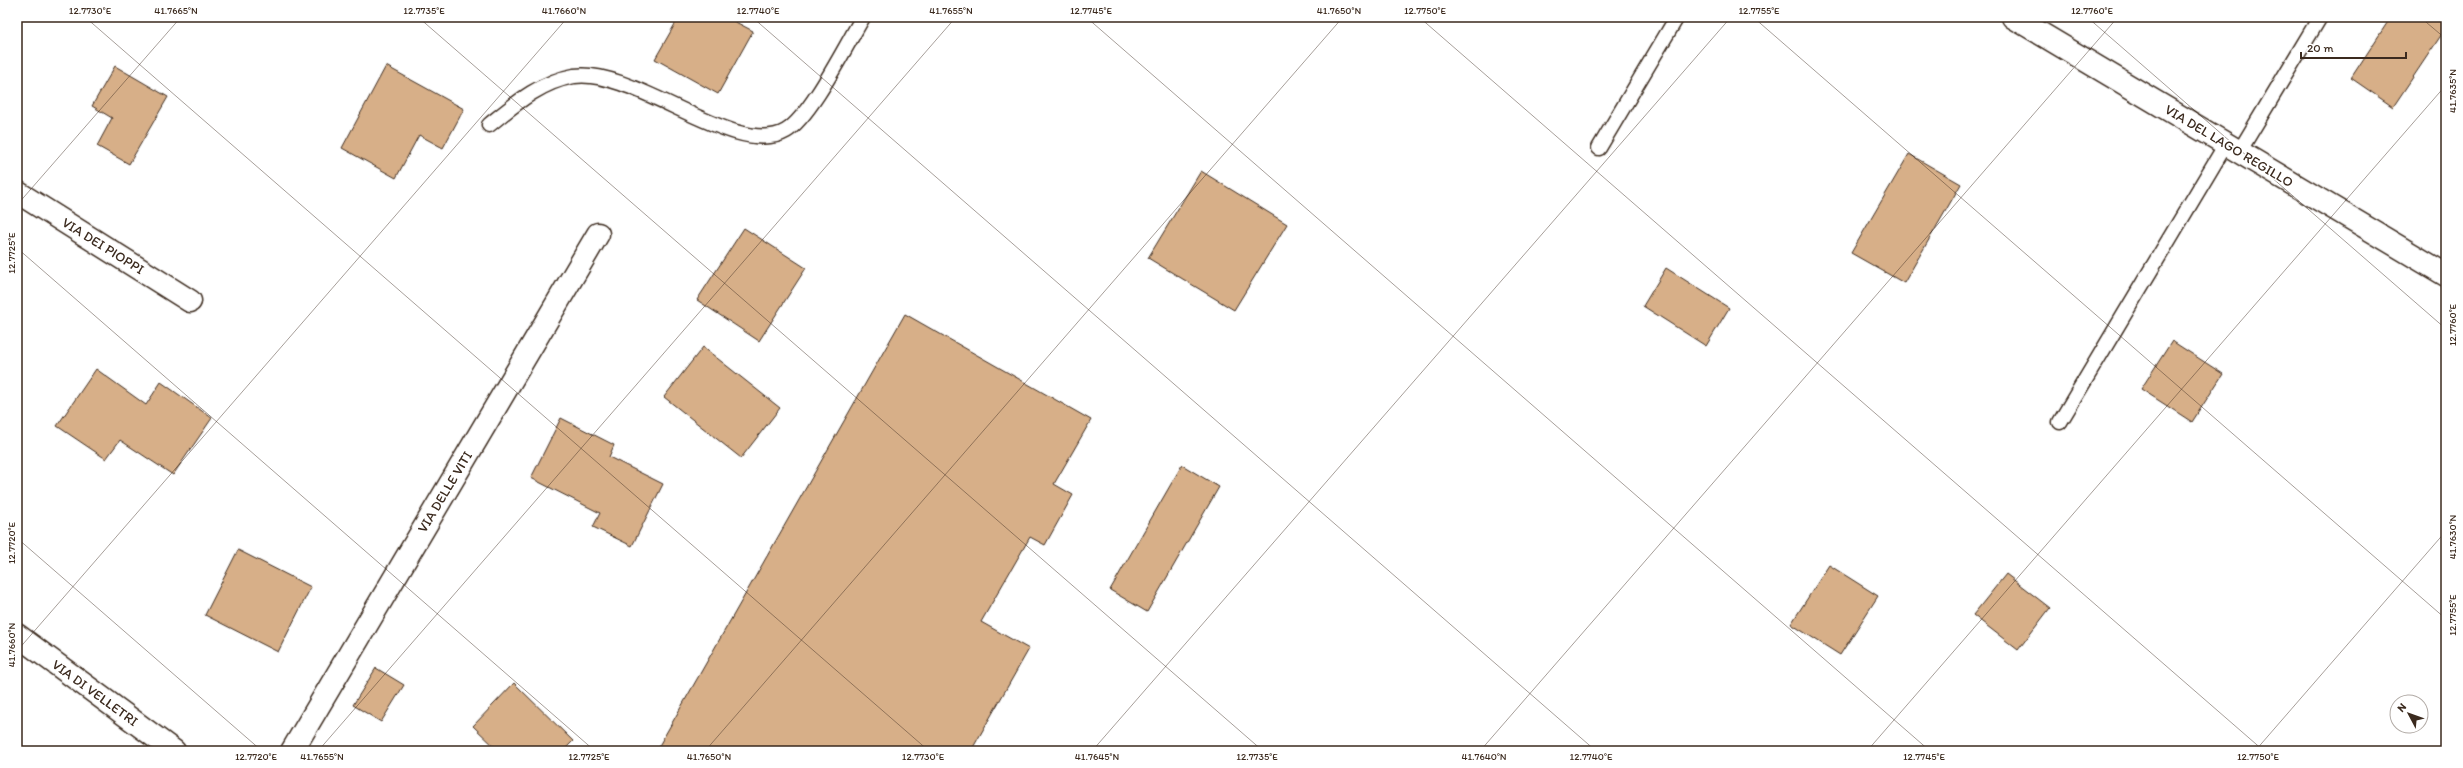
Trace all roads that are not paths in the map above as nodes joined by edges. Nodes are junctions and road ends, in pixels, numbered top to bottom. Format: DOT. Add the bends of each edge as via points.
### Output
graph roads {
  1 [pos="863,17"];
  2 [pos="1677,17"];
  3 [pos="2013,17"];
  4 [pos="2320,17"];
  5 [pos="489,125"];
  6 [pos="1599,148"];
  7 [pos="2233,148"];
  8 [pos="17,192"];
  9 [pos="598,234"];
  10 [pos="2446,275"];
  11 [pos="190,301"];
  12 [pos="2060,422"];
  13 [pos="17,635"];
  14 [pos="174,751"];
  15 [pos="292,751"];
  1 -- 5 [label="lane" via="810,107 792,126 774,136 740,134 627,86 589,76 576,76 546,85 519,101"];
  2 -- 6 [label="lane"];
  3 -- 7 [label="street, VIA DEL LAGO REGILLO"];
  4 -- 7 [label="lane"];
  7 -- 10 [label="street, VIA DEL LAGO REGILLO"];
  7 -- 12 [label="lane"];
  8 -- 11 [label="street, VIA DEI PIOPPI"];
  9 -- 15 [label="street, VIA DELLE VITI"];
  13 -- 14 [label="street, VIA DI VELLETRI"];
}
